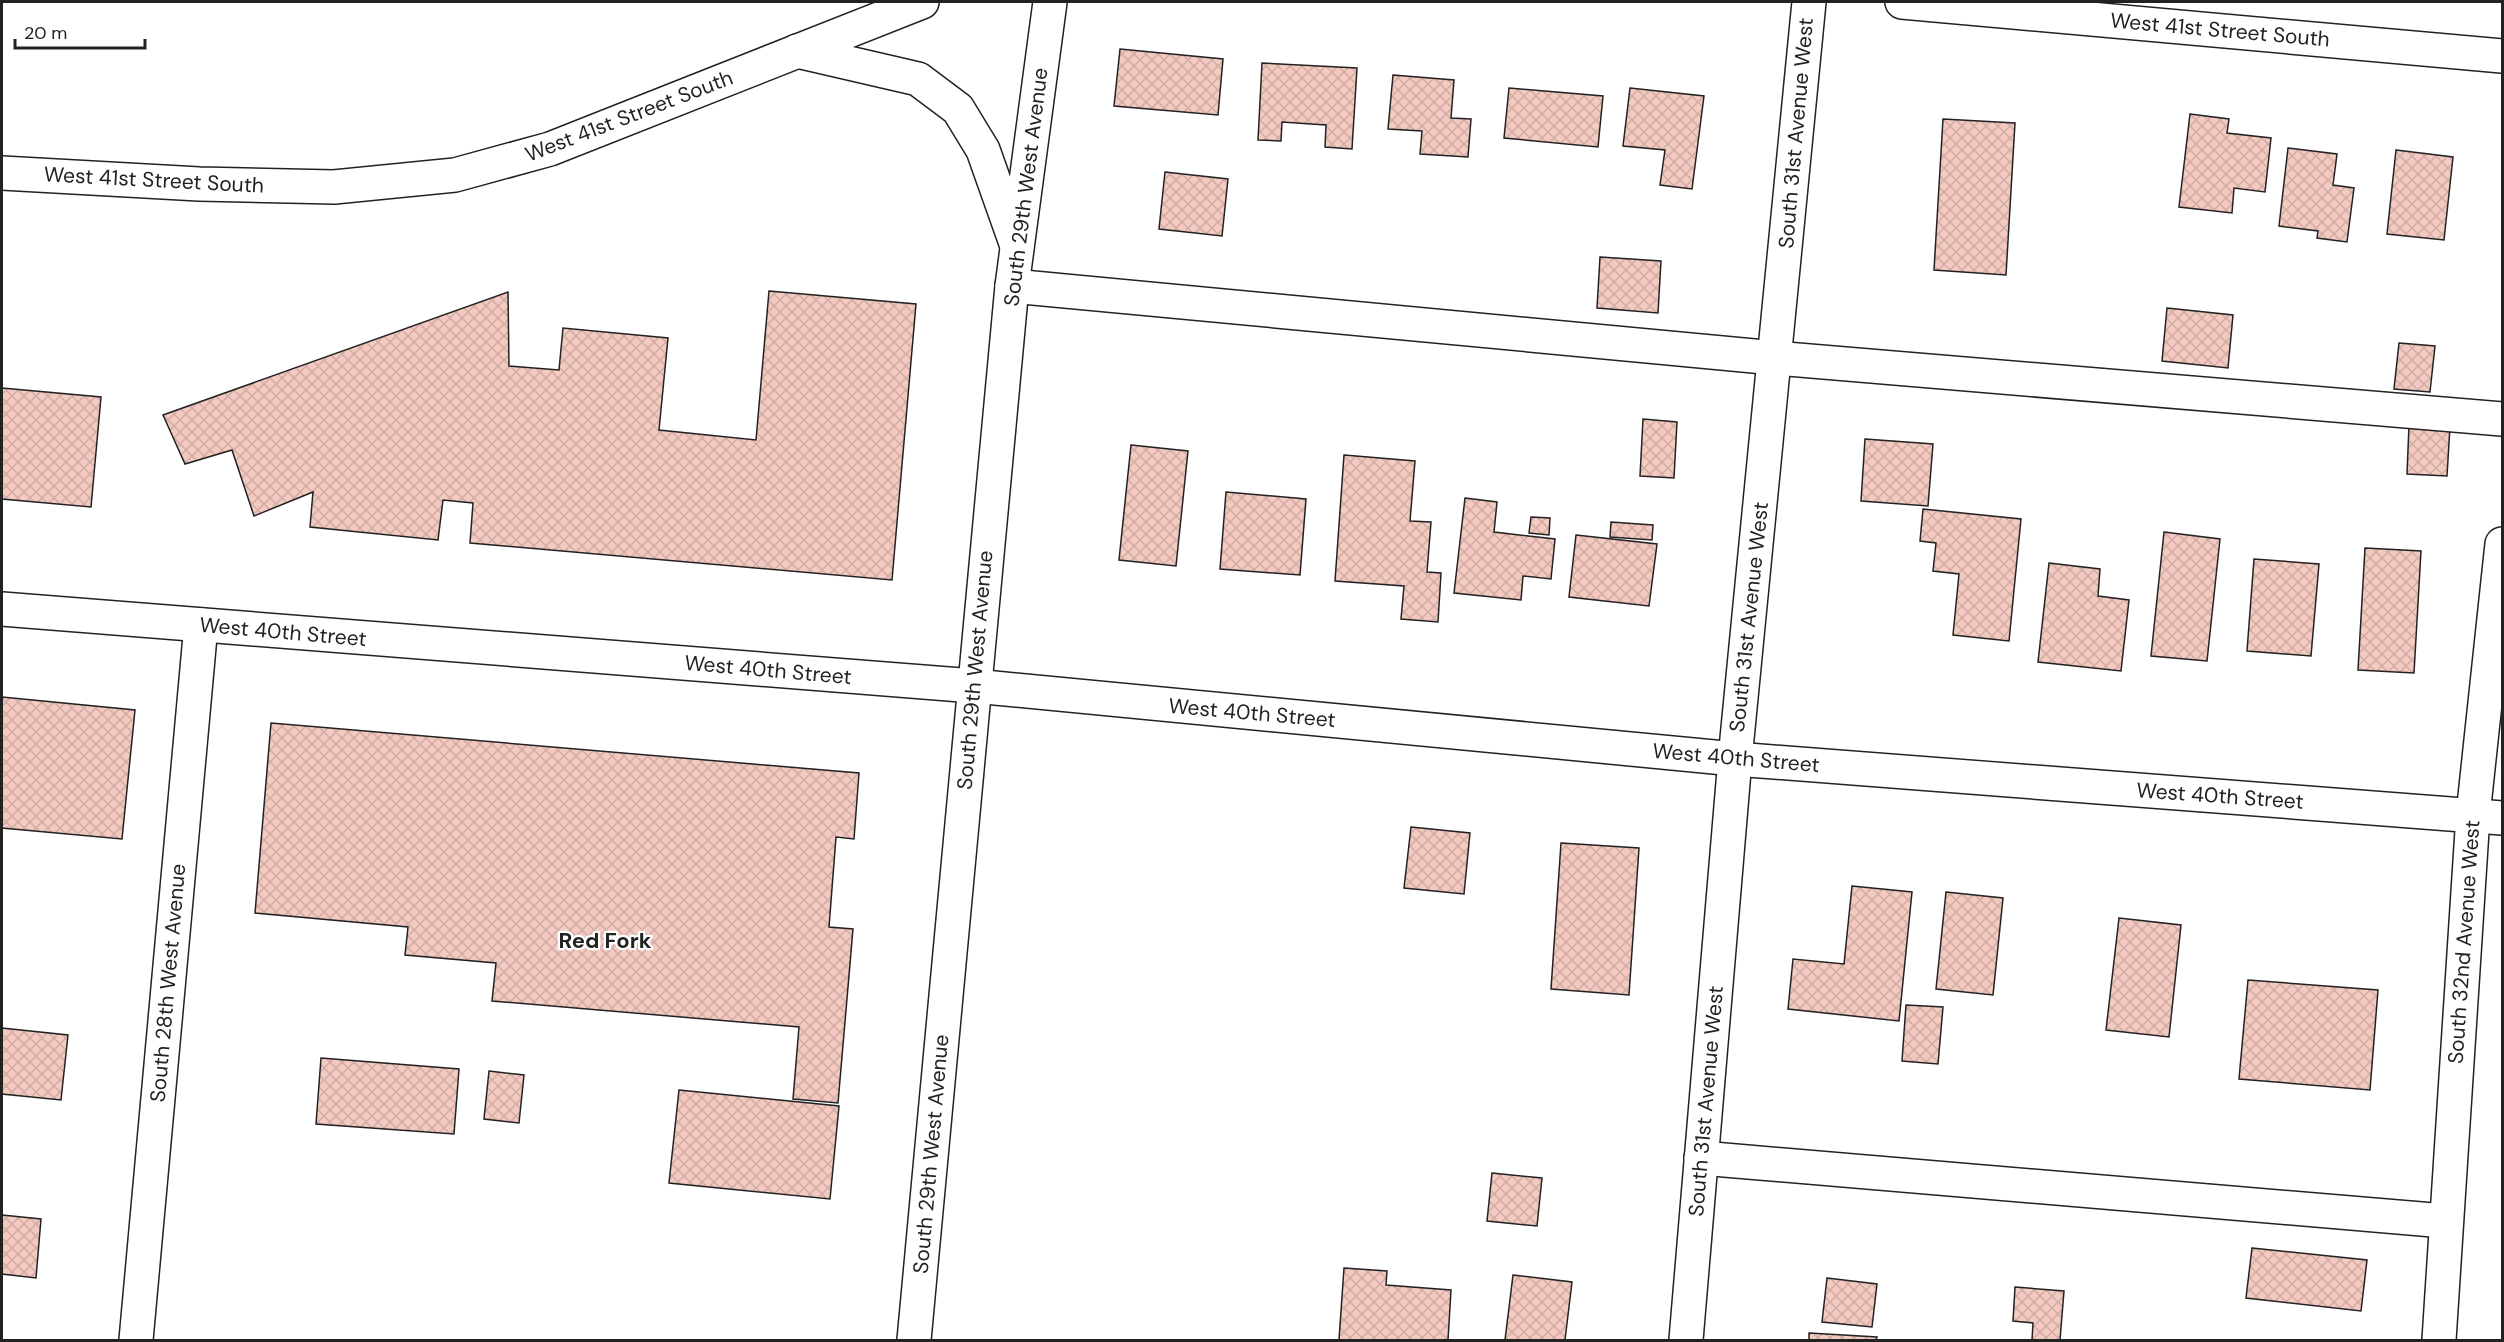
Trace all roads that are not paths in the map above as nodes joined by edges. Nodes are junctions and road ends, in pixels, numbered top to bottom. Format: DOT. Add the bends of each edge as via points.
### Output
graph roads {
  1 [pos="922,2"];
  2 [pos="1050,2"];
  3 [pos="1809,2"];
  4 [pos="1902,2"];
  5 [pos="1989,5"];
  6 [pos="797,51"];
  7 [pos="2502,56"];
  8 [pos="2,173"];
  9 [pos="1017,246"];
  10 [pos="1012,286"];
  11 [pos="1775,358"];
  12 [pos="2502,419"];
  13 [pos="2502,544"];
  14 [pos="2,609"];
  15 [pos="201,625"];
  16 [pos="974,686"];
  17 [pos="1735,759"];
  18 [pos="2488,817"];
  19 [pos="1701,1158"];
  20 [pos="2445,1221"];
  21 [pos="136,1341"];
  22 [pos="914,1341"];
  23 [pos="1686,1341"];
  24 [pos="2439,1341"];
  1 -- 6 [label="street, West 41st Street South"];
  2 -- 9 [label="street, South 29th West Avenue"];
  3 -- 11 [label="street, South 31st Avenue West"];
  4 -- 5 [label="street, West 41st Street South"];
  5 -- 7 [label="street, West 41st Street South"];
  6 -- 8 [label="street, West 41st Street South" via="550,149 455,175 334,187"];
  6 -- 9 [label="street" via="918,79 958,109 983,150"];
  9 -- 10 [label="street, South 29th West Avenue"];
  10 -- 11 [label="street"];
  10 -- 16 [label="street, South 29th West Avenue"];
  11 -- 12 [label="street"];
  11 -- 17 [label="street, South 31st Avenue West"];
  13 -- 18 [label="street, South 32nd Avenue West"];
  14 -- 15 [label="street, West 40th Street"];
  15 -- 16 [label="street, West 40th Street"];
  15 -- 21 [label="street, South 28th West Avenue"];
  16 -- 17 [label="street, West 40th Street"];
  16 -- 22 [label="street, South 29th West Avenue"];
  17 -- 18 [label="street, West 40th Street"];
  17 -- 19 [label="street, South 31st Avenue West"];
  18 -- 20 [label="street, South 32nd Avenue West"];
  19 -- 20 [label="street"];
  19 -- 23 [label="street, South 31st Avenue West"];
  20 -- 24 [label="street, South 32nd Avenue West"];
}
